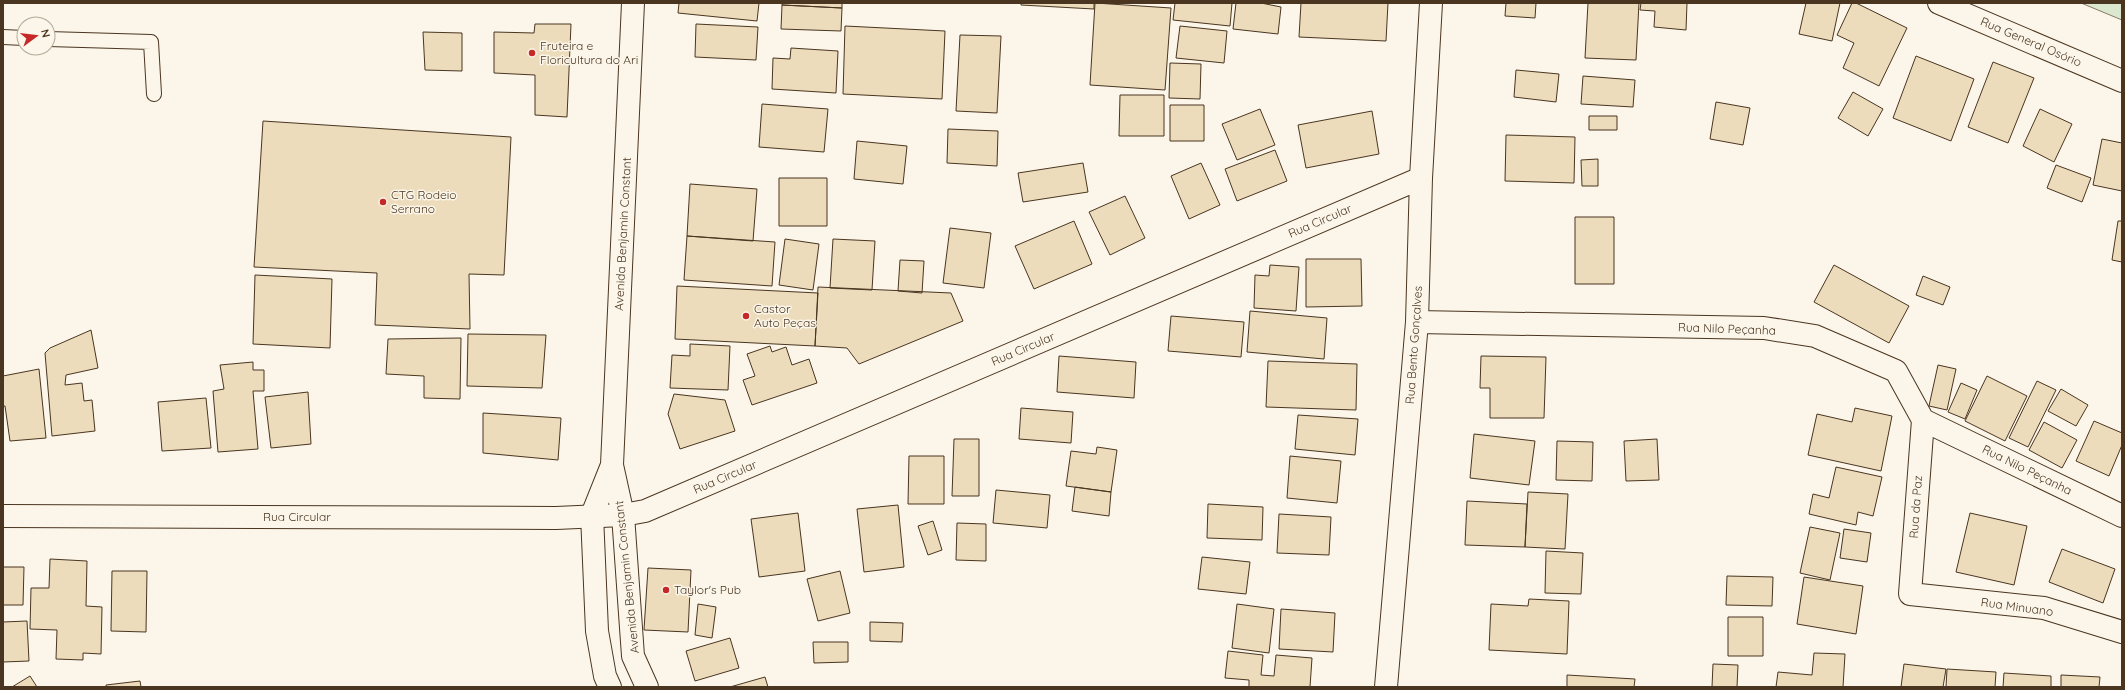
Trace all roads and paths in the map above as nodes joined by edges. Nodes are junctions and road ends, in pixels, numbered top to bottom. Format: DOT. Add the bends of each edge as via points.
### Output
graph roads {
  1 [pos="633,3"];
  2 [pos="1431,3"];
  3 [pos="1939,3"];
  4 [pos="3,37"];
  5 [pos="16,38"];
  6 [pos="56,39"];
  7 [pos="2122,81"];
  8 [pos="154,94"];
  9 [pos="1421,178"];
  10 [pos="1417,322"];
  11 [pos="1923,420"];
  12 [pos="612,465"];
  13 [pos="592,515"];
  14 [pos="623,515"];
  15 [pos="3,516"];
  16 [pos="2122,516"];
  17 [pos="1910,594"];
  18 [pos="2122,632"];
  19 [pos="610,687"];
  20 [pos="647,687"];
  21 [pos="1386,687"];
  1 -- 12 [label="street, Avenida Benjamin Constant"];
  2 -- 9 [label="street, Rua Bento Gonçalves"];
  3 -- 7 [label="street, Rua General Osório"];
  4 -- 5 [label="lane"];
  6 -- 8 [label="lane" via="151,42"];
  9 -- 10 [label="street, Rua Bento Gonçalves"];
  9 -- 14 [label="street, Rua Circular" via="653,508"];
  10 -- 11 [label="street, Rua Nilo Peçanha" via="1764,328 1815,336 1896,371"];
  10 -- 21 [label="street, Rua Bento Gonçalves"];
  11 -- 16 [label="street, Rua Nilo Peçanha"];
  11 -- 17 [label="street, Rua da Paz"];
  12 -- 13 [label="street, Avenida Benjamin Constant"];
  12 -- 14 [label="street, Avenida Benjamin Constant"];
  13 -- 14 [label="street, Rua Circular"];
  13 -- 15 [label="street, Rua Circular" via="556,518"];
  13 -- 19 [label="street, Avenida Benjamin Constant" via="597,631 604,676"];
  14 -- 20 [label="street, Avenida Benjamin Constant" via="633,656"];
  17 -- 18 [label="street, Rua Minuano" via="2044,608"];
}
